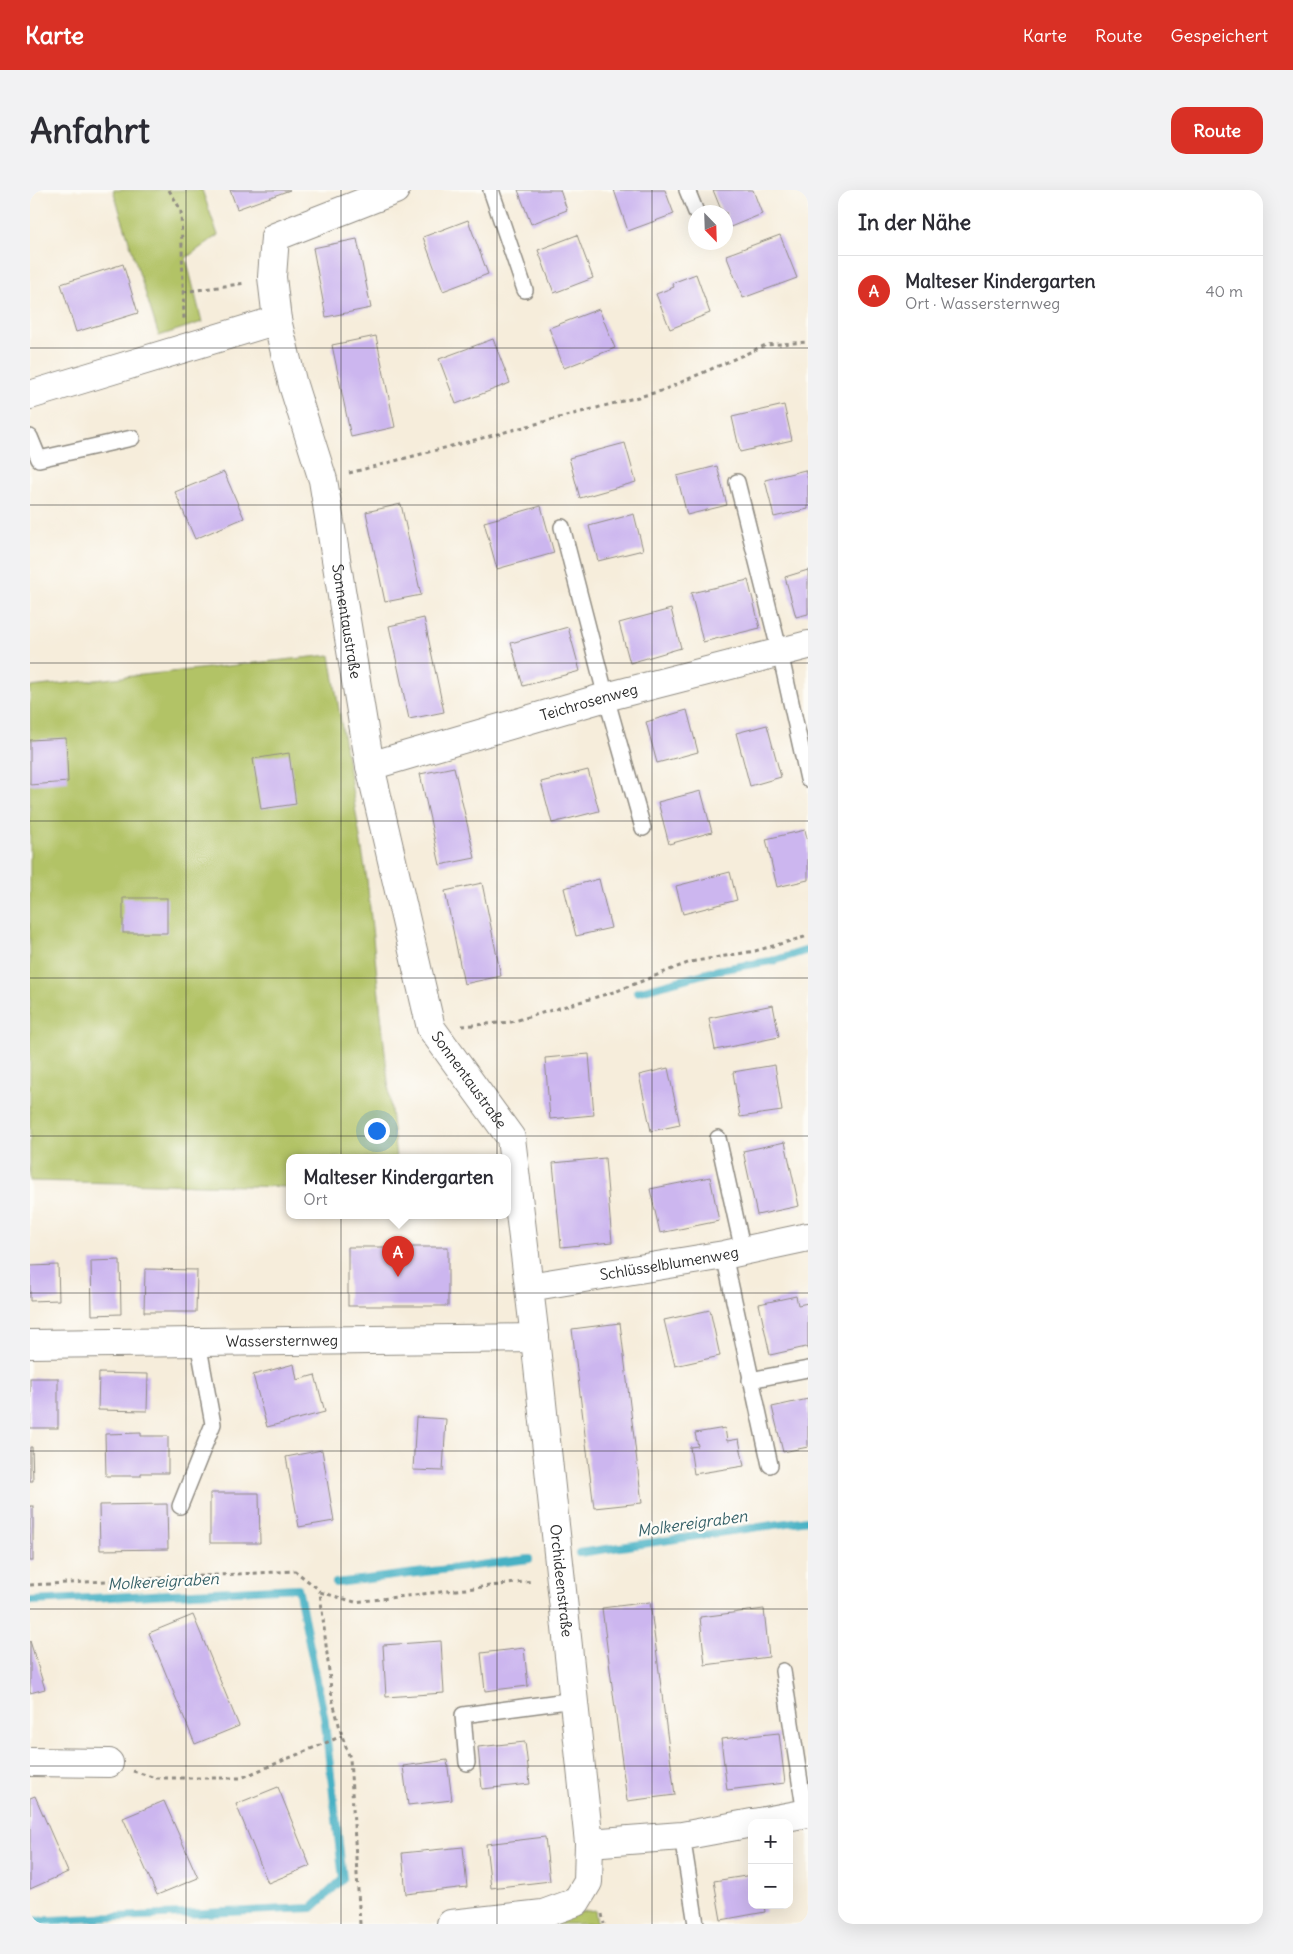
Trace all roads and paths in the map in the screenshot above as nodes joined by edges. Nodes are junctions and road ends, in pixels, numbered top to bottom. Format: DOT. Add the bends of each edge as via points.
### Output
graph roads {
  1 [pos="168,190"];
  2 [pos="395,190"];
  3 [pos="491,190"];
  4 [pos="687,190"];
  5 [pos="362,196"];
  6 [pos="693,205"];
  7 [pos="272,278"];
  8 [pos="525,290"];
  9 [pos="277,320"];
  10 [pos="808,342"];
  11 [pos="30,395"];
  12 [pos="30,437"];
  13 [pos="132,438"];
  14 [pos="323,480"];
  15 [pos="737,482"];
  16 [pos="562,527"];
  17 [pos="808,645"];
  18 [pos="780,653"];
  19 [pos="606,697"];
  20 [pos="370,766"];
  21 [pos="808,779"];
  22 [pos="643,828"];
  23 [pos="808,936"];
  24 [pos="431,1028"];
  25 [pos="718,1138"];
  26 [pos="514,1155"];
  27 [pos="808,1237"];
  28 [pos="734,1253"];
  29 [pos="529,1287"];
  30 [pos="535,1338"];
  31 [pos="198,1342"];
  32 [pos="30,1344"];
  33 [pos="808,1369"];
  34 [pos="750,1380"];
  35 [pos="770,1465"];
  36 [pos="180,1506"];
  37 [pos="560,1578"];
  38 [pos="30,1585"];
  39 [pos="320,1592"];
  40 [pos="783,1671"];
  41 [pos="574,1700"];
  42 [pos="342,1736"];
  43 [pos="30,1762"];
  44 [pos="109,1763"];
  45 [pos="467,1763"];
  46 [pos="806,1814"];
  47 [pos="777,1819"];
  48 [pos="748,1824"];
  49 [pos="682,1836"];
  50 [pos="589,1843"];
  51 [pos="360,1924"];
  52 [pos="451,1924"];
  53 [pos="696,1924"];
  1 -- 7 [label="path" via="181,210 183,292"];
  2 -- 5 [label="street"];
  3 -- 8 [label="lane"];
  4 -- 6 [label="lane"];
  5 -- 7 [label="street, Sonnentaustraße" via="275,237"];
  7 -- 9 [label="street, Sonnentaustraße"];
  9 -- 11 [label="street"];
  9 -- 14 [label="street, Sonnentaustraße" via="293,385"];
  10 -- 14 [label="path" via="766,345 661,391"];
  12 -- 13 [label="lane" via="39,459"];
  14 -- 20 [label="street, Sonnentaustraße"];
  15 -- 18 [label="lane"];
  16 -- 19 [label="lane"];
  17 -- 18 [label="street, Teichrosenweg"];
  18 -- 19 [label="street, Teichrosenweg"];
  18 -- 21 [label="lane"];
  19 -- 20 [label="street, Teichrosenweg"];
  19 -- 22 [label="lane"];
  20 -- 24 [label="street, Sonnentaustraße"];
  23 -- 24 [label="path" via="690,962 618,991 511,1022"];
  24 -- 26 [label="street, Sonnentaustraße" via="511,1138"];
  25 -- 28 [label="lane"];
  26 -- 29 [label="street, Orchideenstraße"];
  27 -- 28 [label="street, Schlüsselblumenweg"];
  28 -- 29 [label="street, Schlüsselblumenweg"];
  28 -- 34 [label="lane"];
  29 -- 30 [label="street, Orchideenstraße"];
  30 -- 31 [label="street, Wassersternweg"];
  30 -- 37 [label="street, Orchideenstraße"];
  31 -- 32 [label="street, Wassersternweg"];
  31 -- 36 [label="lane" via="213,1424"];
  33 -- 34 [label="lane"];
  34 -- 35 [label="lane"];
  37 -- 39 [label="path" via="355,1602"];
  37 -- 41 [label="street, Orchideenstraße"];
  38 -- 39 [label="path" via="295,1571"];
  39 -- 42 [label="path" via="332,1698"];
  40 -- 46 [label="lane"];
  41 -- 45 [label="lane" via="463,1715"];
  41 -- 50 [label="street, Orchideenstraße"];
  42 -- 44 [label="path" via="241,1778 156,1778"];
  42 -- 51 [label="path" via="350,1758"];
  43 -- 44 [label="street"];
  46 -- 47 [label="street"];
  48 -- 49 [label="street"];
  49 -- 50 [label="street"];
  49 -- 53 [label="lane"];
  50 -- 52 [label="street, Orchideenstraße" via="588,1882 576,1902 543,1914"];
}
